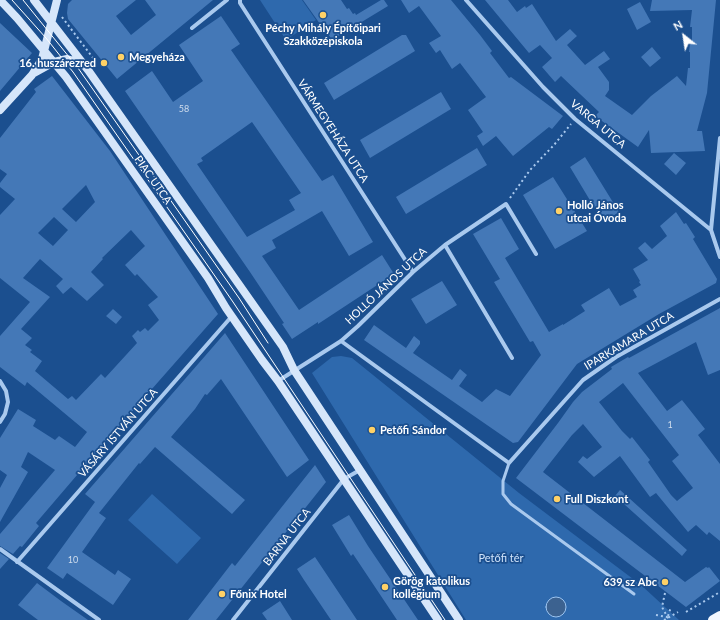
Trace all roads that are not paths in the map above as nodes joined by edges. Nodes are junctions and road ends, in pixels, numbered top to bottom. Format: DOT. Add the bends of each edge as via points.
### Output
graph roads {
  1 [pos="0,0"];
  2 [pos="34,0"];
  3 [pos="57,0"];
  4 [pos="227,0"];
  5 [pos="466,0"];
  6 [pos="240,2"];
  7 [pos="51,21"];
  8 [pos="192,28"];
  9 [pos="44,50"];
  10 [pos="54,62"];
  11 [pos="84,64"];
  12 [pos="32,75"];
  13 [pos="0,110"];
  14 [pos="720,138"];
  15 [pos="711,230"];
  16 [pos="445,245"];
  17 [pos="536,254"];
  18 [pos="720,256"];
  19 [pos="412,272"];
  20 [pos="720,299"];
  21 [pos="232,316"];
  22 [pos="341,341"];
  23 [pos="512,358"];
  24 [pos="294,370"];
  25 [pos="278,381"];
  26 [pos="0,382"];
  27 [pos="0,422"];
  28 [pos="509,463"];
  29 [pos="360,470"];
  30 [pos="344,479"];
  31 [pos="0,548"];
  32 [pos="17,562"];
  33 [pos="634,594"];
  34 [pos="720,616"];
  35 [pos="99,620"];
  36 [pos="233,620"];
  37 [pos="438,620"];
  38 [pos="459,620"];
  39 [pos="713,620"];
  1 -- 9 [label="street, PIAC UTCA"];
  2 -- 7 [label="street, PIAC UTCA"];
  3 -- 7 [label="street"];
  4 -- 8 [label="street"];
  5 -- 15 [label="street, VARGA UTCA" via="575,119"];
  6 -- 19 [label="street, VÁRMEGYEHÁZA UTCA"];
  7 -- 9 [label="street"];
  7 -- 11 [label="street, PIAC UTCA"];
  9 -- 10 [label="street, PIAC UTCA"];
  9 -- 12 [label="street" via="42,59"];
  10 -- 11 [label="street" via="67,59"];
  10 -- 12 [label="street"];
  10 -- 21 [label="street, PIAC UTCA" via="208,278"];
  11 -- 24 [label="street, PIAC UTCA" via="283,346"];
  12 -- 13 [label="street"];
  14 -- 15 [label="street"];
  15 -- 18 [label="street"];
  16 -- 17 [label="street, HOLLÓ JÁNOS UTCA" via="506,204"];
  16 -- 19 [label="street, HOLLÓ JÁNOS UTCA"];
  16 -- 23 [label="street"];
  19 -- 22 [label="street, HOLLÓ JÁNOS UTCA"];
  20 -- 28 [label="street, IPARKAMARA UTCA" via="616,357 582,380"];
  21 -- 25 [label="street, PIAC UTCA"];
  21 -- 32 [label="street, VÁSÁRY ISTVÁN UTCA"];
  22 -- 24 [label="street, HOLLÓ JÁNOS UTCA"];
  22 -- 28 [label="street"];
  24 -- 25 [label="street, HOLLÓ JÁNOS UTCA"];
  24 -- 29 [label="street"];
  25 -- 30 [label="street"];
  26 -- 27 [label="street" via="6,391 8,402"];
  28 -- 33 [label="lane" via="502,481 503,494 511,504"];
  29 -- 30 [label="street, BARNA UTCA"];
  29 -- 38 [label="street"];
  30 -- 36 [label="street, BARNA UTCA"];
  30 -- 37 [label="street"];
  31 -- 32 [label="street"];
  32 -- 35 [label="street"];
  34 -- 39 [label="main road"];
}
